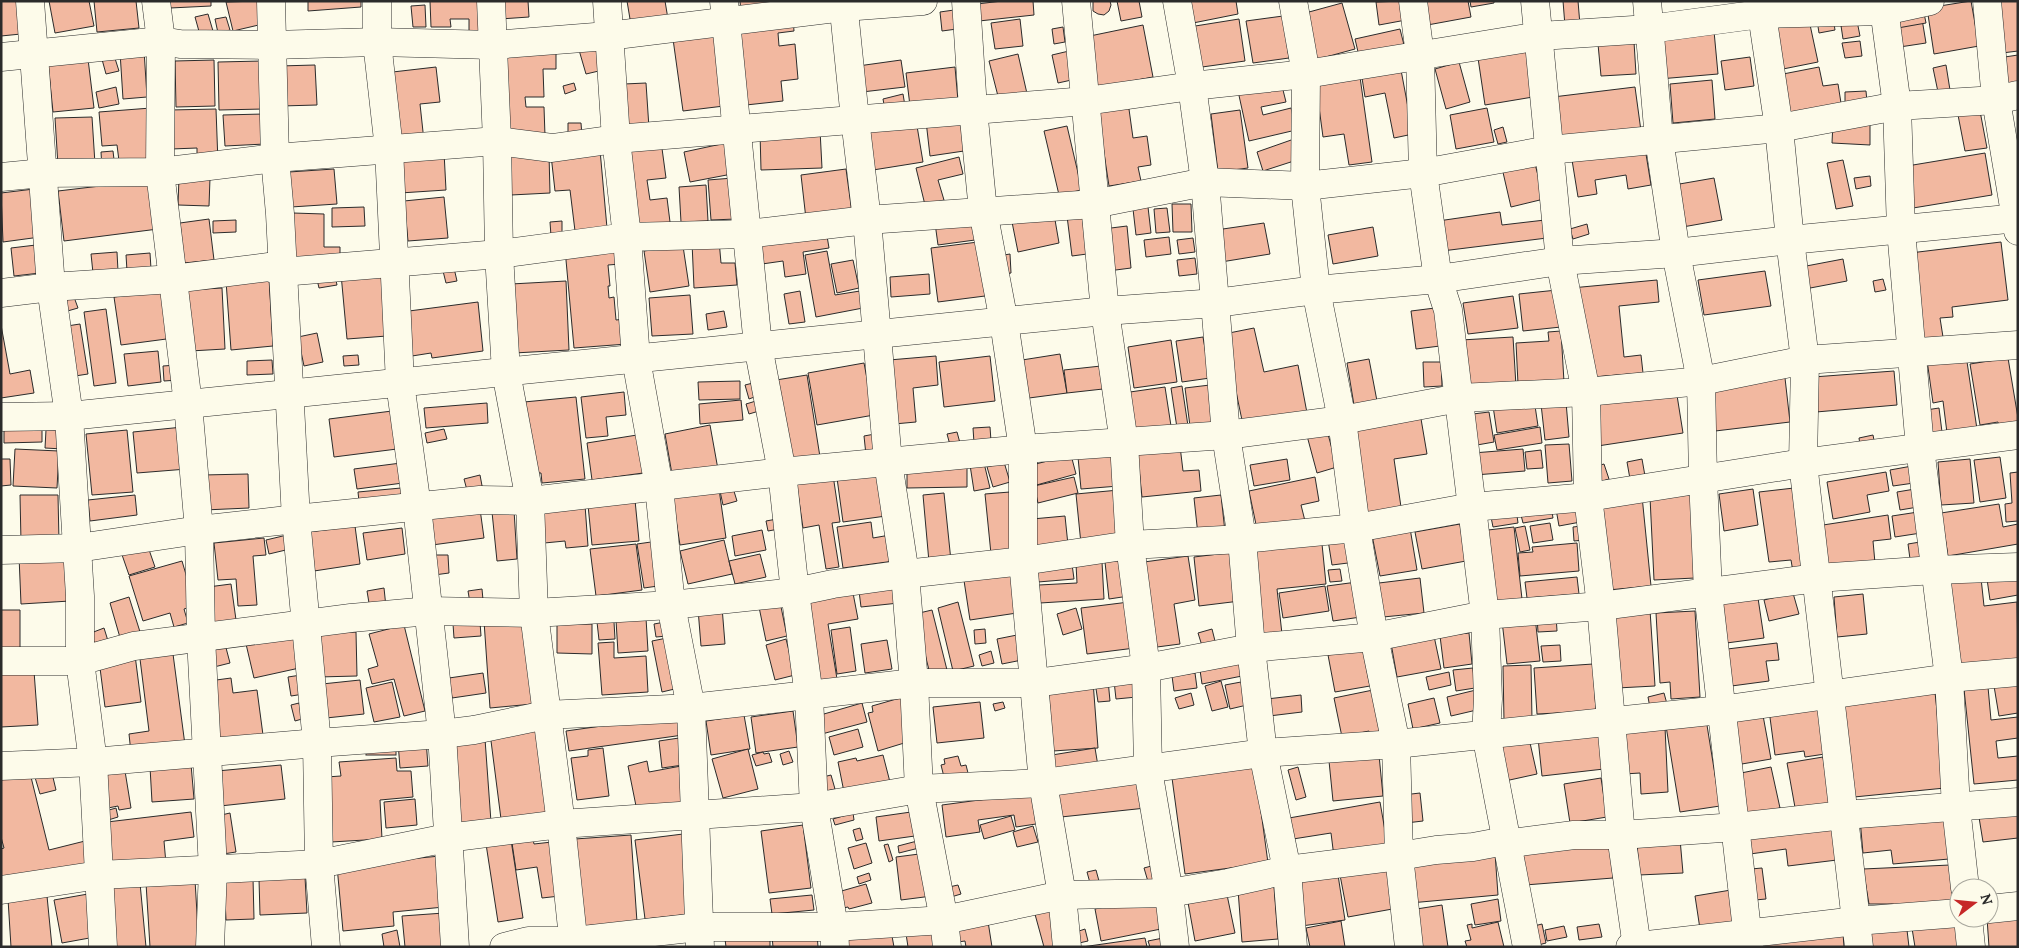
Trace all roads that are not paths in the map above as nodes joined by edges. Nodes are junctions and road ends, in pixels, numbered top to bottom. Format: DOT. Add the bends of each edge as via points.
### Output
graph roads {
  1 [pos="30,1"];
  2 [pos="156,1"];
  3 [pos="271,1"];
  4 [pos="377,1"];
  5 [pos="491,1"];
  6 [pos="607,1"];
  7 [pos="923,1"];
  8 [pos="966,1"];
  9 [pos="1076,1"];
  10 [pos="1177,1"];
  11 [pos="1293,1"];
  12 [pos="1413,1"];
  13 [pos="1535,1"];
  14 [pos="1647,1"];
  15 [pos="1930,1"];
  16 [pos="1986,1"];
  17 [pos="844,4"];
  18 [pos="1884,6"];
  19 [pos="1761,8"];
  20 [pos="725,11"];
  21 [pos="1649,29"];
  22 [pos="608,36"];
  23 [pos="1540,36"];
  24 [pos="161,41"];
  25 [pos="377,42"];
  26 [pos="272,45"];
  27 [pos="493,45"];
  28 [pos="33,54"];
  29 [pos="1420,55"];
  30 [pos="1,57"];
  31 [pos="1306,74"];
  32 [pos="1192,86"];
  33 [pos="2007,98"];
  34 [pos="1086,101"];
  35 [pos="1897,106"];
  36 [pos="973,109"];
  37 [pos="855,119"];
  38 [pos="1779,128"];
  39 [pos="736,130"];
  40 [pos="616,138"];
  41 [pos="1659,139"];
  42 [pos="497,141"];
  43 [pos="389,149"];
  44 [pos="1549,150"];
  45 [pos="275,158"];
  46 [pos="160,172"];
  47 [pos="43,173"];
  48 [pos="1424,173"];
  49 [pos="1,177"];
  50 [pos="1205,182"];
  51 [pos="1305,186"];
  52 [pos="1094,204"];
  53 [pos="983,211"];
  54 [pos="868,220"];
  55 [pos="2017,222"];
  56 [pos="1901,230"];
  57 [pos="747,234"];
  58 [pos="627,237"];
  59 [pos="1790,240"];
  60 [pos="1676,253"];
  61 [pos="499,254"];
  62 [pos="1560,261"];
  63 [pos="394,264"];
  64 [pos="282,272"];
  65 [pos="173,278"];
  66 [pos="1438,278"];
  67 [pos="51,288"];
  68 [pos="1316,290"];
  69 [pos="1,294"];
  70 [pos="1216,303"];
  71 [pos="1105,311"];
  72 [pos="1004,322"];
  73 [pos="877,334"];
  74 [pos="2018,345"];
  75 [pos="758,346"];
  76 [pos="1912,351"];
  77 [pos="636,359"];
  78 [pos="1806,360"];
  79 [pos="506,372"];
  80 [pos="1701,381"];
  81 [pos="400,382"];
  82 [pos="1586,392"];
  83 [pos="289,394"];
  84 [pos="1458,398"];
  85 [pos="188,404"];
  86 [pos="69,416"];
  87 [pos="1,417"];
  88 [pos="1342,420"];
  89 [pos="1226,435"];
  90 [pos="2018,435"];
  91 [pos="1124,443"];
  92 [pos="1920,448"];
  93 [pos="1022,449"];
  94 [pos="888,462"];
  95 [pos="1803,463"];
  96 [pos="782,472"];
  97 [pos="1702,478"];
  98 [pos="659,487"];
  99 [pos="1588,497"];
  100 [pos="530,502"];
  101 [pos="1472,506"];
  102 [pos="417,507"];
  103 [pos="296,518"];
  104 [pos="1356,528"];
  105 [pos="199,530"];
  106 [pos="1242,538"];
  107 [pos="1130,545"];
  108 [pos="78,548"];
  109 [pos="1,550"];
  110 [pos="1023,561"];
  111 [pos="2018,568"];
  112 [pos="1934,570"];
  113 [pos="905,574"];
  114 [pos="1817,578"];
  115 [pos="794,592"];
  116 [pos="1708,592"];
  117 [pos="671,605"];
  118 [pos="1601,606"];
  119 [pos="428,611"];
  120 [pos="534,613"];
  121 [pos="1485,615"];
  122 [pos="307,624"];
  123 [pos="1374,637"];
  124 [pos="202,638"];
  125 [pos="1251,648"];
  126 [pos="1,661"];
  127 [pos="80,661"];
  128 [pos="1146,668"];
  129 [pos="2018,672"];
  130 [pos="1949,678"];
  131 [pos="914,683"];
  132 [pos="1035,684"];
  133 [pos="1831,694"];
  134 [pos="809,696"];
  135 [pos="691,708"];
  136 [pos="1720,710"];
  137 [pos="546,715"];
  138 [pos="1610,720"];
  139 [pos="442,734"];
  140 [pos="1486,734"];
  141 [pos="316,742"];
  142 [pos="1396,744"];
  143 [pos="207,752"];
  144 [pos="1263,753"];
  145 [pos="93,762"];
  146 [pos="1,766"];
  147 [pos="1148,770"];
  148 [pos="1043,782"];
  149 [pos="919,789"];
  150 [pos="2018,802"];
  151 [pos="814,807"];
  152 [pos="1956,807"];
  153 [pos="1844,815"];
  154 [pos="696,816"];
  155 [pos="561,824"];
  156 [pos="1736,827"];
  157 [pos="1621,835"];
  158 [pos="448,838"];
  159 [pos="1505,841"];
  160 [pos="1399,856"];
  161 [pos="319,864"];
  162 [pos="213,869"];
  163 [pos="1287,870"];
  164 [pos="100,875"];
  165 [pos="1964,878"];
  166 [pos="1,890"];
  167 [pos="1169,893"];
  168 [pos="1062,895"];
  169 [pos="2018,906"];
  170 [pos="1999,909"];
  171 [pos="1949,915"];
  172 [pos="1969,928"];
  173 [pos="945,934"];
  174 [pos="1858,934"];
  175 [pos="699,937"];
  176 [pos="835,937"];
  177 [pos="1748,940"];
  178 [pos="574,944"];
  179 [pos="1637,946"];
  180 [pos="103,947"];
  181 [pos="210,947"];
  182 [pos="326,947"];
  183 [pos="455,947"];
  184 [pos="504,947"];
  185 [pos="1068,947"];
  186 [pos="1175,947"];
  187 [pos="1293,947"];
  188 [pos="1409,947"];
  189 [pos="1527,947"];
  190 [pos="1630,947"];
  191 [pos="1971,947"];
  1 -- 28 [label="street"];
  2 -- 24 [label="street"];
  3 -- 26 [label="street"];
  4 -- 25 [label="street"];
  5 -- 27 [label="street"];
  6 -- 22 [label="street"];
  7 -- 17 [label="street"];
  8 -- 36 [label="street"];
  9 -- 34 [label="street"];
  10 -- 32 [label="street"];
  11 -- 31 [label="street"];
  12 -- 29 [label="street"];
  13 -- 23 [label="street"];
  14 -- 21 [label="street"];
  15 -- 18 [label="street"];
  16 -- 33 [label="street"];
  17 -- 20 [label="street"];
  17 -- 37 [label="street"];
  18 -- 19 [label="street"];
  18 -- 35 [label="street"];
  19 -- 21 [label="street"];
  19 -- 38 [label="street"];
  20 -- 22 [label="street"];
  20 -- 39 [label="street"];
  21 -- 23 [label="street"];
  21 -- 41 [label="street"];
  22 -- 27 [label="street"];
  22 -- 40 [label="street"];
  23 -- 29 [label="street"];
  23 -- 44 [label="street"];
  24 -- 26 [label="street"];
  24 -- 28 [label="street"];
  24 -- 46 [label="street"];
  25 -- 26 [label="street"];
  25 -- 27 [label="street"];
  25 -- 43 [label="street"];
  26 -- 45 [label="street"];
  27 -- 42 [label="street"];
  28 -- 30 [label="street"];
  28 -- 47 [label="street"];
  29 -- 31 [label="street"];
  29 -- 48 [label="street"];
  31 -- 32 [label="street"];
  31 -- 51 [label="street"];
  32 -- 34 [label="street"];
  32 -- 50 [label="street"];
  33 -- 35 [label="street"];
  33 -- 55 [label="street"];
  34 -- 36 [label="street"];
  34 -- 52 [label="street"];
  35 -- 38 [label="street"];
  35 -- 56 [label="street"];
  36 -- 37 [label="street"];
  36 -- 53 [label="street"];
  37 -- 39 [label="street"];
  37 -- 54 [label="street"];
  38 -- 41 [label="street"];
  38 -- 59 [label="street"];
  39 -- 40 [label="street"];
  39 -- 57 [label="street"];
  40 -- 42 [label="street" via="552,148"];
  40 -- 58 [label="street"];
  41 -- 44 [label="street"];
  41 -- 60 [label="street"];
  42 -- 43 [label="street"];
  42 -- 61 [label="street"];
  43 -- 45 [label="street"];
  43 -- 63 [label="street"];
  44 -- 48 [label="street"];
  44 -- 62 [label="street"];
  45 -- 46 [label="street"];
  45 -- 64 [label="street"];
  46 -- 47 [label="street"];
  46 -- 65 [label="street"];
  47 -- 49 [label="street"];
  47 -- 67 [label="street"];
  48 -- 51 [label="street"];
  48 -- 66 [label="street"];
  50 -- 51 [label="street"];
  50 -- 52 [label="street"];
  50 -- 70 [label="street"];
  51 -- 68 [label="street"];
  52 -- 53 [label="street"];
  52 -- 71 [label="street"];
  53 -- 54 [label="street"];
  53 -- 72 [label="street"];
  54 -- 57 [label="street"];
  54 -- 73 [label="street"];
  55 -- 56 [label="street"];
  56 -- 59 [label="street"];
  56 -- 76 [label="street"];
  57 -- 58 [label="street"];
  57 -- 75 [label="street"];
  58 -- 61 [label="street"];
  58 -- 77 [label="street"];
  59 -- 60 [label="street"];
  59 -- 78 [label="street"];
  60 -- 62 [label="street"];
  60 -- 80 [label="street"];
  61 -- 63 [label="street"];
  61 -- 79 [label="street"];
  62 -- 66 [label="street"];
  62 -- 82 [label="street"];
  63 -- 64 [label="street"];
  63 -- 81 [label="street"];
  64 -- 65 [label="street" via="269,267"];
  64 -- 83 [label="street"];
  65 -- 67 [label="street"];
  65 -- 85 [label="street"];
  66 -- 68 [label="street"];
  66 -- 84 [label="street" via="1448,310"];
  67 -- 69 [label="street"];
  67 -- 86 [label="street"];
  68 -- 70 [label="street"];
  68 -- 88 [label="street"];
  70 -- 71 [label="street"];
  70 -- 89 [label="street"];
  71 -- 72 [label="street"];
  71 -- 91 [label="street"];
  72 -- 73 [label="street"];
  72 -- 93 [label="street"];
  73 -- 75 [label="street"];
  73 -- 94 [label="street"];
  74 -- 76 [label="street"];
  75 -- 77 [label="street"];
  75 -- 96 [label="street"];
  76 -- 78 [label="street"];
  76 -- 92 [label="street"];
  77 -- 79 [label="street"];
  77 -- 98 [label="street"];
  78 -- 80 [label="street"];
  78 -- 95 [label="street"];
  79 -- 81 [label="street"];
  79 -- 100 [label="street"];
  80 -- 82 [label="street"];
  80 -- 97 [label="street"];
  81 -- 83 [label="street"];
  81 -- 102 [label="street"];
  82 -- 84 [label="street"];
  82 -- 99 [label="street"];
  83 -- 85 [label="street"];
  83 -- 103 [label="street"];
  84 -- 88 [label="street"];
  84 -- 101 [label="street"];
  85 -- 86 [label="street"];
  85 -- 105 [label="street"];
  86 -- 87 [label="street"];
  86 -- 108 [label="street"];
  88 -- 89 [label="street"];
  88 -- 104 [label="street"];
  89 -- 91 [label="street"];
  89 -- 106 [label="street"];
  90 -- 92 [label="street"];
  91 -- 93 [label="street"];
  91 -- 107 [label="street"];
  92 -- 95 [label="street"];
  92 -- 112 [label="street"];
  93 -- 94 [label="street"];
  93 -- 110 [label="street"];
  94 -- 96 [label="street"];
  94 -- 113 [label="street"];
  95 -- 97 [label="street"];
  95 -- 114 [label="street"];
  96 -- 98 [label="street"];
  96 -- 115 [label="street"];
  97 -- 99 [label="street"];
  97 -- 116 [label="street"];
  98 -- 100 [label="street"];
  98 -- 117 [label="street"];
  99 -- 101 [label="street"];
  99 -- 118 [label="street"];
  100 -- 102 [label="street" via="480,500"];
  100 -- 120 [label="street"];
  101 -- 104 [label="street"];
  101 -- 121 [label="street"];
  102 -- 103 [label="street"];
  102 -- 119 [label="street"];
  103 -- 105 [label="street"];
  103 -- 122 [label="street"];
  104 -- 106 [label="street"];
  104 -- 123 [label="street"];
  105 -- 108 [label="street"];
  105 -- 124 [label="street"];
  106 -- 107 [label="street"];
  106 -- 125 [label="street"];
  107 -- 110 [label="street"];
  107 -- 128 [label="street"];
  108 -- 109 [label="street"];
  108 -- 127 [label="street"];
  110 -- 113 [label="street"];
  110 -- 132 [label="street"];
  111 -- 112 [label="street"];
  112 -- 114 [label="street"];
  112 -- 130 [label="street"];
  113 -- 115 [label="street"];
  113 -- 131 [label="street"];
  114 -- 116 [label="street"];
  114 -- 133 [label="street"];
  115 -- 117 [label="street"];
  115 -- 134 [label="street"];
  116 -- 118 [label="street"];
  116 -- 136 [label="street"];
  117 -- 120 [label="street"];
  117 -- 135 [label="street"];
  118 -- 121 [label="street"];
  118 -- 138 [label="street"];
  119 -- 120 [label="street"];
  119 -- 122 [label="street"];
  119 -- 139 [label="street"];
  120 -- 137 [label="street"];
  121 -- 123 [label="street"];
  121 -- 140 [label="street"];
  122 -- 124 [label="street"];
  122 -- 141 [label="street"];
  123 -- 125 [label="street"];
  123 -- 142 [label="street"];
  124 -- 127 [label="street" via="134,646"];
  124 -- 143 [label="street"];
  125 -- 128 [label="street"];
  125 -- 144 [label="street"];
  126 -- 127 [label="street"];
  127 -- 145 [label="street"];
  128 -- 132 [label="street"];
  128 -- 147 [label="street"];
  129 -- 130 [label="street"];
  130 -- 133 [label="street"];
  130 -- 152 [label="street"];
  131 -- 132 [label="street"];
  131 -- 134 [label="street"];
  131 -- 149 [label="street"];
  132 -- 148 [label="street"];
  133 -- 136 [label="street"];
  133 -- 153 [label="street"];
  134 -- 135 [label="street"];
  134 -- 151 [label="street"];
  135 -- 137 [label="street"];
  135 -- 154 [label="street"];
  136 -- 138 [label="street"];
  136 -- 156 [label="street"];
  137 -- 139 [label="street"];
  137 -- 155 [label="street"];
  138 -- 140 [label="street"];
  138 -- 157 [label="street"];
  139 -- 141 [label="street"];
  139 -- 158 [label="street"];
  140 -- 142 [label="street"];
  140 -- 159 [label="street"];
  141 -- 143 [label="street"];
  141 -- 161 [label="street"];
  142 -- 144 [label="street"];
  142 -- 160 [label="street"];
  143 -- 145 [label="street"];
  143 -- 162 [label="street"];
  144 -- 147 [label="street"];
  144 -- 163 [label="street"];
  145 -- 146 [label="street"];
  145 -- 164 [label="street"];
  147 -- 148 [label="street"];
  147 -- 167 [label="street"];
  148 -- 149 [label="street"];
  148 -- 168 [label="street"];
  149 -- 151 [label="street"];
  149 -- 173 [label="street"];
  150 -- 152 [label="street"];
  151 -- 154 [label="street"];
  151 -- 176 [label="street"];
  152 -- 153 [label="street"];
  152 -- 165 [label="street"];
  153 -- 156 [label="street"];
  153 -- 174 [label="street"];
  154 -- 155 [label="street"];
  154 -- 175 [label="street"];
  155 -- 158 [label="street"];
  155 -- 178 [label="street"];
  156 -- 157 [label="street"];
  156 -- 177 [label="street"];
  157 -- 159 [label="street"];
  157 -- 179 [label="street"];
  158 -- 161 [label="street"];
  158 -- 183 [label="street"];
  159 -- 160 [label="street"];
  159 -- 189 [label="street"];
  160 -- 163 [label="street"];
  160 -- 188 [label="street"];
  161 -- 162 [label="street"];
  161 -- 182 [label="street"];
  162 -- 164 [label="street"];
  162 -- 181 [label="street"];
  163 -- 167 [label="street"];
  163 -- 187 [label="street"];
  164 -- 166 [label="street"];
  164 -- 180 [label="street"];
  167 -- 168 [label="street"];
  167 -- 186 [label="street"];
  168 -- 173 [label="street"];
  168 -- 185 [label="street"];
  169 -- 170 [label="street"];
  171 -- 174 [label="street"];
  172 -- 191 [label="street"];
  173 -- 176 [label="street"];
  174 -- 177 [label="street"];
  175 -- 176 [label="street"];
  175 -- 178 [label="street"];
  177 -- 179 [label="street"];
  178 -- 184 [label="street" via="528,942"];
  179 -- 190 [label="street"];
}
